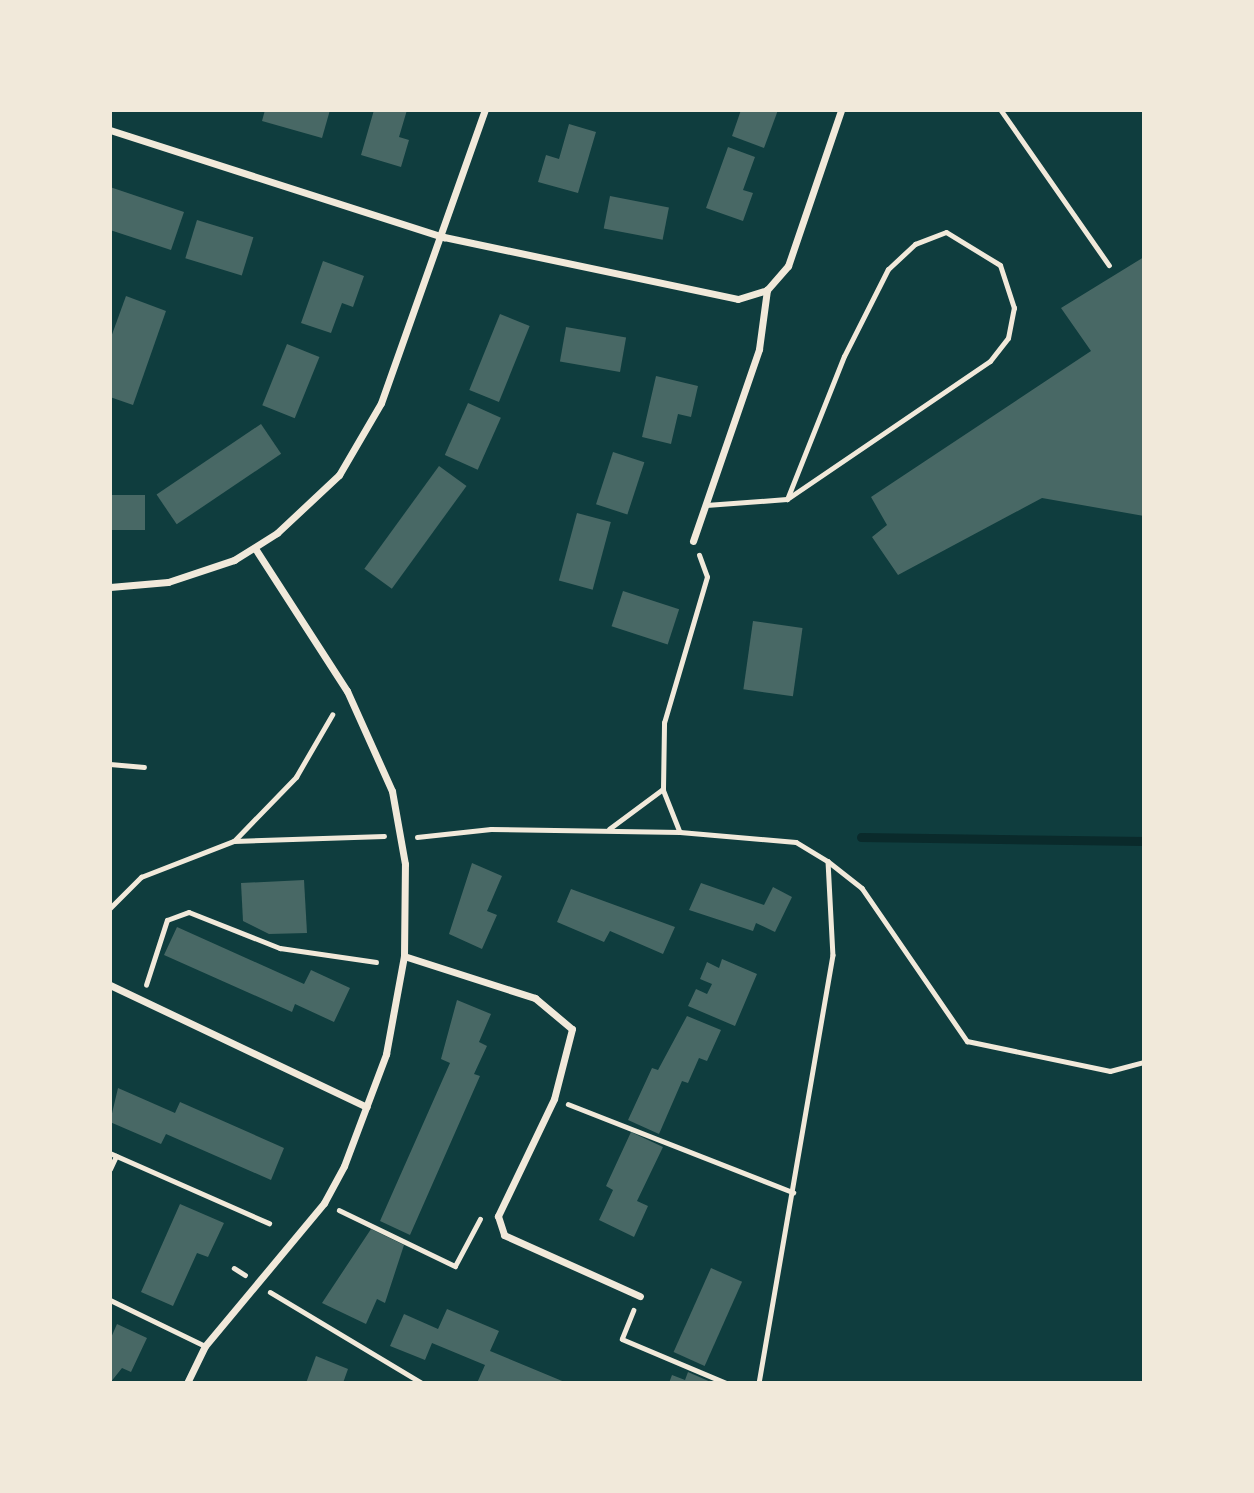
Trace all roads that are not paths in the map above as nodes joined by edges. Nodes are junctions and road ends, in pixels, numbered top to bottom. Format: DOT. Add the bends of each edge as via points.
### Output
graph roads {
  1 [pos="485,110"];
  2 [pos="841,110"];
  3 [pos="110,130"];
  4 [pos="444,237"];
  5 [pos="767,290"];
  6 [pos="787,499"];
  7 [pos="706,505"];
  8 [pos="693,541"];
  9 [pos="255,548"];
  10 [pos="110,587"];
  11 [pos="404,956"];
  12 [pos="110,985"];
  13 [pos="367,1107"];
  14 [pos="640,1296"];
  15 [pos="110,1300"];
  16 [pos="205,1346"];
  17 [pos="187,1383"];
  1 -- 4 [label="street"];
  2 -- 5 [label="street" via="788,266"];
  3 -- 4 [label="street"];
  4 -- 5 [label="street" via="738,299"];
  4 -- 9 [label="street" via="359,446 307,508"];
  5 -- 7 [label="street" via="759,349"];
  6 -- 6 [label="lane" via="844,356 888,269 915,244 947,232 1000,265 1014,308 1008,338 990,362"];
  6 -- 7 [label="lane"];
  7 -- 8 [label="street"];
  9 -- 10 [label="street" via="204,572"];
  9 -- 11 [label="street" via="347,691 392,791 405,864"];
  11 -- 13 [label="street" via="386,1054"];
  11 -- 14 [label="street" via="558,1012 572,1029 554,1099 498,1216 504,1236"];
  12 -- 13 [label="street"];
  13 -- 16 [label="street" via="324,1203"];
  15 -- 16 [label="lane"];
  16 -- 17 [label="street"];
}
